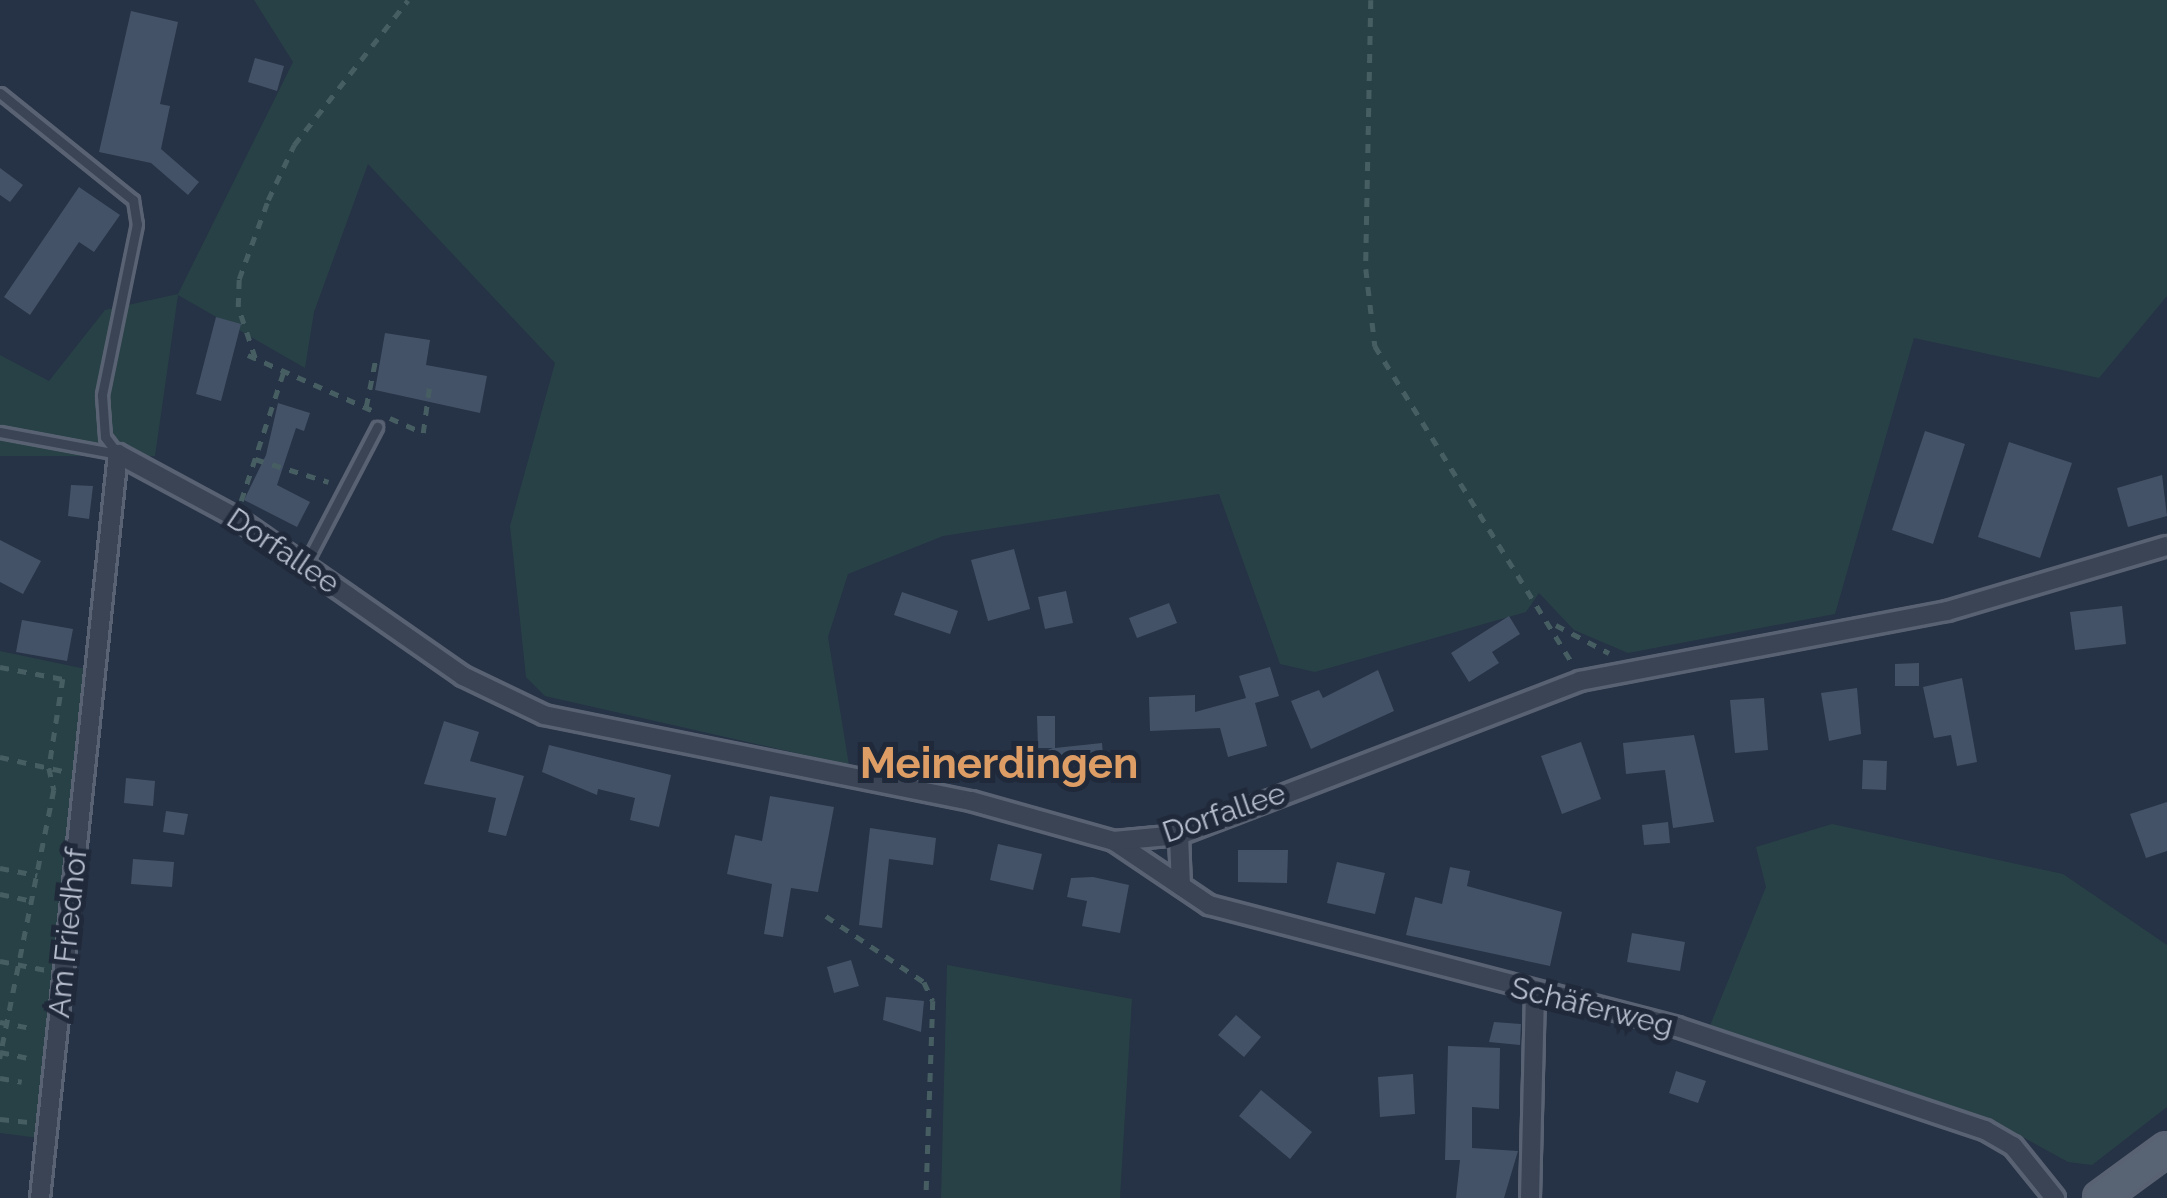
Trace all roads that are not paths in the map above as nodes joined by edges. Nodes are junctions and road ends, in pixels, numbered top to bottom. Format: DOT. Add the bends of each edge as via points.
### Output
graph roads {
  1 [pos="0,93"];
  2 [pos="377,427"];
  3 [pos="0,432"];
  4 [pos="118,454"];
  5 [pos="2167,546"];
  6 [pos="305,565"];
  7 [pos="1179,835"];
  8 [pos="1114,841"];
  9 [pos="1181,886"];
  10 [pos="1535,995"];
  11 [pos="2167,1149"];
  12 [pos="40,1198"];
  13 [pos="1530,1198"];
  14 [pos="2055,1198"];
  15 [pos="2100,1198"];
  1 -- 4 [label="lane" via="133,200 137,224 102,395 105,437"];
  2 -- 6 [label="lane"];
  3 -- 4 [label="lane"];
  4 -- 6 [label="street, Dorfallee"];
  4 -- 12 [label="street, Am Friedhof"];
  5 -- 7 [label="street, Dorfallee" via="1947,610 1580,681"];
  6 -- 8 [label="street, Dorfallee" via="463,676 544,715 970,801"];
  7 -- 8 [label="street, Dorfallee"];
  7 -- 9 [label="street"];
  8 -- 9 [label="street, Schäferweg"];
  9 -- 10 [label="street, Schäferweg" via="1209,905"];
  10 -- 13 [label="street"];
  10 -- 14 [label="street, Schäferweg" via="1677,1027 1984,1130 2012,1146"];
  11 -- 15 [label="main road"];
}
